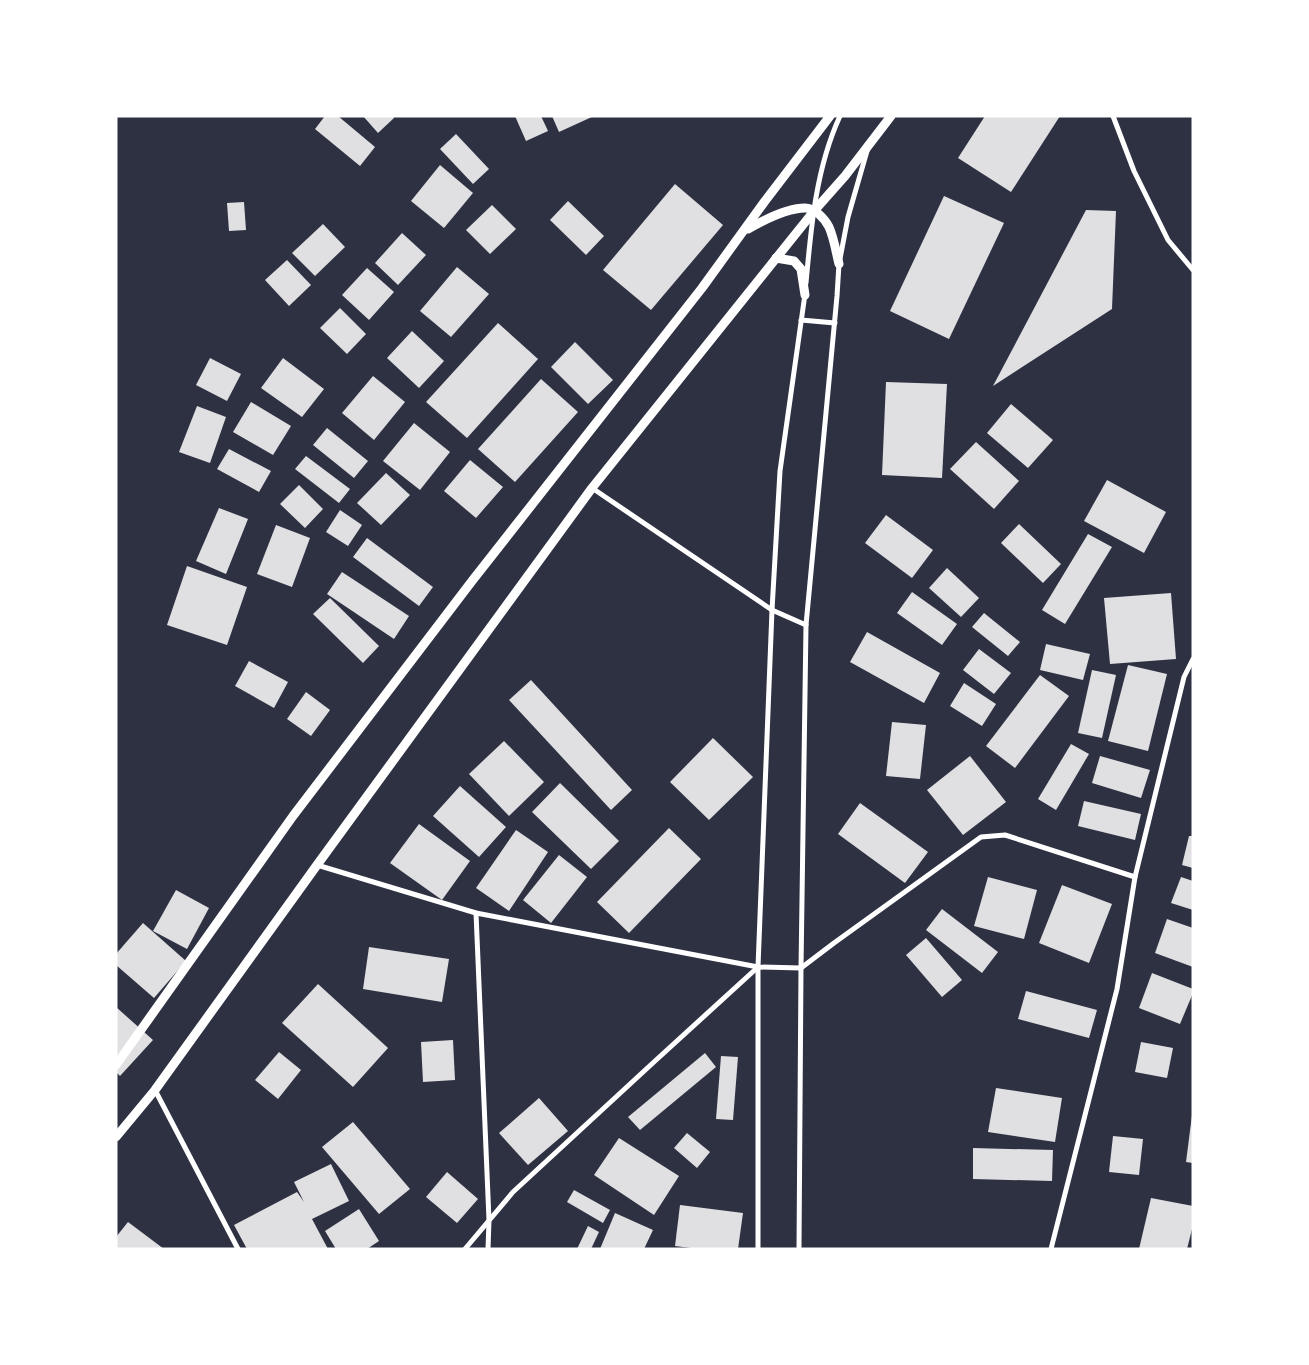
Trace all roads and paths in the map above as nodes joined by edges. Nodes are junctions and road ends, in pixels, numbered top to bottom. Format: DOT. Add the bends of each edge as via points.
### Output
graph roads {
  1 [pos="830,116"];
  2 [pos="840,116"];
  3 [pos="891,116"];
  4 [pos="1113,116"];
  5 [pos="869,146"];
  6 [pos="814,211"];
  7 [pos="743,232"];
  8 [pos="776,258"];
  9 [pos="839,264"];
  10 [pos="1193,270"];
  11 [pos="805,295"];
  12 [pos="801,320"];
  13 [pos="835,323"];
  14 [pos="592,488"];
  15 [pos="772,610"];
  16 [pos="806,625"];
  17 [pos="1193,659"];
  18 [pos="317,865"];
  19 [pos="1135,877"];
  20 [pos="476,912"];
  21 [pos="758,967"];
  22 [pos="801,968"];
  23 [pos="116,1065"];
  24 [pos="155,1090"];
  25 [pos="116,1137"];
  26 [pos="489,1220"];
  27 [pos="238,1249"];
  28 [pos="465,1249"];
  29 [pos="488,1249"];
  30 [pos="758,1249"];
  31 [pos="799,1249"];
  32 [pos="1051,1249"];
  1 -- 7 [label="street"];
  2 -- 6 [label="street" via="822,168"];
  3 -- 5 [label="street"];
  4 -- 10 [label="street" via="1134,171 1168,240"];
  5 -- 6 [label="street"];
  5 -- 9 [label="street" via="848,217"];
  6 -- 7 [label="street" via="806,208 789,211 765,219"];
  6 -- 8 [label="street"];
  6 -- 9 [label="street" via="828,226"];
  6 -- 11 [label="street"];
  7 -- 23 [label="street" via="293,816"];
  8 -- 11 [label="street" via="794,261 801,269"];
  8 -- 14 [label="street"];
  9 -- 13 [label="street"];
  11 -- 12 [label="street"];
  12 -- 13 [label="street"];
  12 -- 15 [label="street" via="780,471"];
  13 -- 16 [label="street"];
  14 -- 15 [label="street"];
  14 -- 18 [label="street"];
  15 -- 16 [label="street"];
  15 -- 21 [label="street"];
  16 -- 22 [label="street"];
  17 -- 19 [label="street" via="1184,677"];
  18 -- 20 [label="street"];
  18 -- 24 [label="street"];
  19 -- 22 [label="street" via="1005,835 981,837"];
  19 -- 32 [label="street" via="1117,989"];
  20 -- 21 [label="street"];
  20 -- 26 [label="street"];
  21 -- 22 [label="street"];
  21 -- 26 [label="street" via="513,1192"];
  21 -- 30 [label="street"];
  22 -- 31 [label="street"];
  24 -- 25 [label="street"];
  24 -- 27 [label="street"];
  26 -- 28 [label="street"];
  26 -- 29 [label="street"];
}
